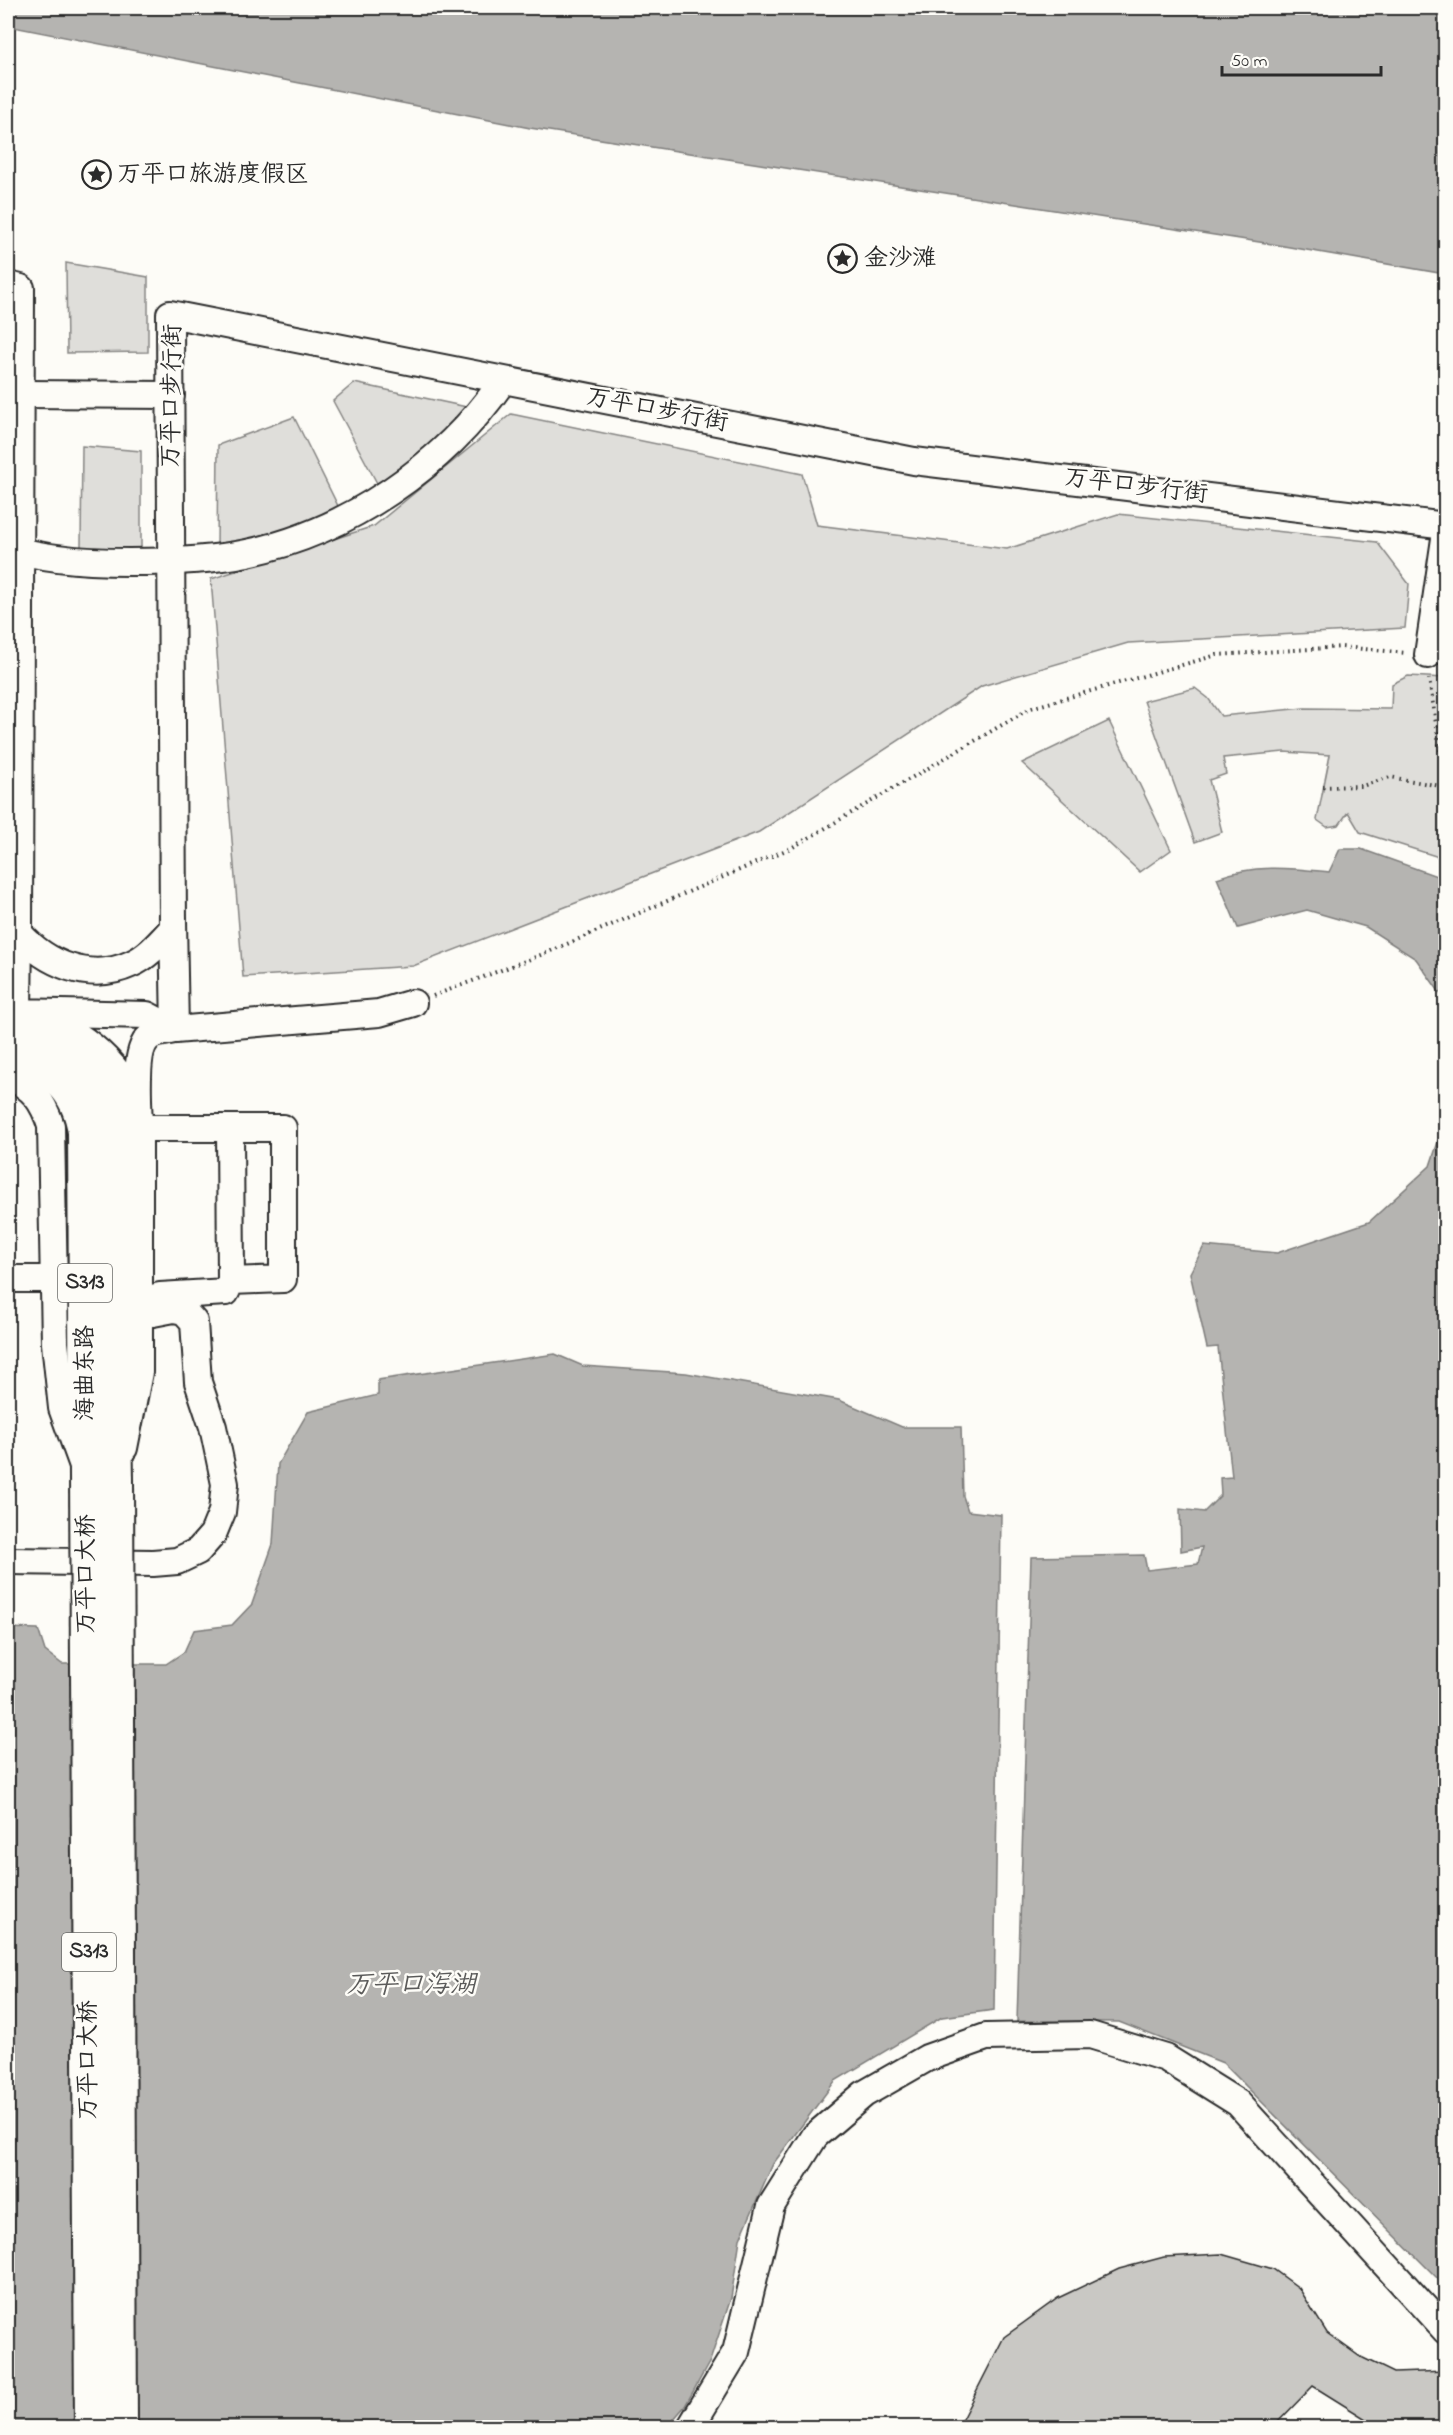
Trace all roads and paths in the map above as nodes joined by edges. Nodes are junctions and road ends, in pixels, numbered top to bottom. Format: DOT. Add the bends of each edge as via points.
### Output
graph roads {
  1 [pos="8,285"];
  2 [pos="502,382"];
  3 [pos="21,394"];
  4 [pos="171,395"];
  5 [pos="1446,526"];
  6 [pos="1446,532"];
  7 [pos="14,549"];
  8 [pos="172,562"];
  9 [pos="1429,667"];
  10 [pos="1323,787"];
  11 [pos="173,920"];
  12 [pos="15,925"];
  13 [pos="413,1003"];
  14 [pos="11,1020"];
  15 [pos="175,1030"];
  16 [pos="8,1059"];
  17 [pos="8,1076"];
  18 [pos="125,1126"];
  19 [pos="230,1129"];
  20 [pos="8,1280"];
  21 [pos="55,1280"];
  22 [pos="231,1281"];
  23 [pos="140,1311"];
  24 [pos="86,1476"];
  25 [pos="117,1480"];
  26 [pos="8,1561"];
  27 [pos="1446,2331"];
  28 [pos="91,2427"];
  29 [pos="121,2427"];
  30 [pos="690,2427"];
  1 -- 3 [label="street" via="21,288"];
  2 -- 4 [label="street, 万平口步行街" via="170,314"];
  2 -- 5 [label="street, 万平口步行街" via="914,461"];
  2 -- 8 [label="street" via="481,413 446,447 400,484 354,513 306,536 247,553"];
  3 -- 4 [label="street"];
  3 -- 7 [label="street"];
  4 -- 8 [label="street, 万平口步行街"];
  6 -- 9 [label="street"];
  7 -- 8 [label="street" via="96,562"];
  7 -- 12 [label="street"];
  8 -- 11 [label="street, 万平口步行街"];
  9 -- 10 [label="path" via="1446,787 1390,777 1362,786"];
  9 -- 13 [label="path" via="1342,646 1217,655 1031,708 793,847 546,953"];
  11 -- 12 [label="street" via="173,928 154,949 131,964 107,971 65,966 42,955"];
  11 -- 15 [label="street, 万平口步行街"];
  12 -- 14 [label="street"];
  13 -- 15 [label="street" via="379,1013"];
  14 -- 15 [label="street" via="147,1015"];
  14 -- 18 [label="main road, 海曲东路" via="79,1062"];
  15 -- 18 [label="street" via="151,1036 144,1042"];
  16 -- 24 [label="main road, 海曲东路 / S313" via="52,1074 81,1110"];
  17 -- 21 [label="street" via="40,1098 51,1126"];
  18 -- 19 [label="street"];
  18 -- 23 [label="street"];
  18 -- 25 [label="main road, 海曲东路 / S313"];
  19 -- 22 [label="street"];
  19 -- 22 [label="street" via="283,1128 283,1279"];
  20 -- 21 [label="street"];
  21 -- 24 [label="street" via="55,1343 62,1408"];
  22 -- 23 [label="street" via="226,1292 160,1296"];
  23 -- 25 [label="street" via="139,1372"];
  23 -- 26 [label="street" via="184,1311 194,1322 198,1382 225,1484 222,1512 213,1534 198,1551 177,1561"];
  24 -- 28 [label="main road, 万平口大桥 / S313, bridge"];
  25 -- 29 [label="main road, 万平口大桥 / S313, bridge"];
  27 -- 30 [label="street" via="1238,2103 1166,2058 1090,2035 986,2037 927,2058 864,2094 815,2136 771,2206 736,2352"];
}
